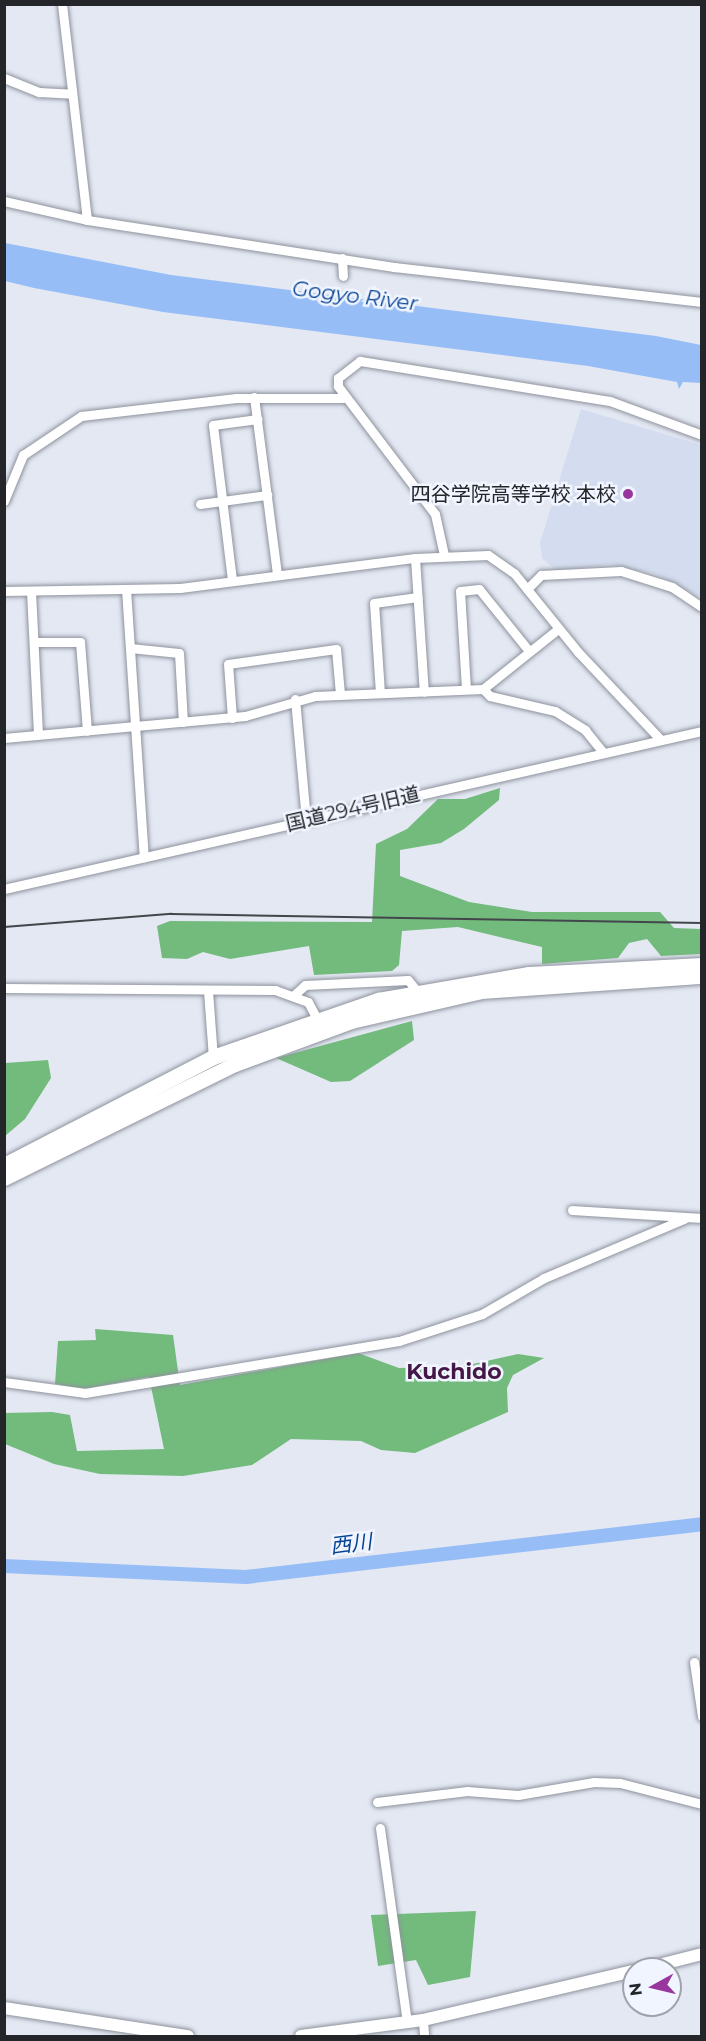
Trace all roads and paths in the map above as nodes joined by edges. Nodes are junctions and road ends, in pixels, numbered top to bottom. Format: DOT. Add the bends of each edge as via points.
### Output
graph roads {
  1 [pos="62,4"];
  2 [pos="4,78"];
  3 [pos="72,94"];
  4 [pos="4,201"];
  5 [pos="87,220"];
  6 [pos="342,258"];
  7 [pos="343,276"];
  8 [pos="702,302"];
  9 [pos="254,397"];
  10 [pos="343,398"];
  11 [pos="258,419"];
  12 [pos="702,435"];
  13 [pos="267,495"];
  14 [pos="4,501"];
  15 [pos="222,502"];
  16 [pos="200,504"];
  17 [pos="444,555"];
  18 [pos="415,558"];
  19 [pos="278,574"];
  20 [pos="232,580"];
  21 [pos="126,589"];
  22 [pos="527,589"];
  23 [pos="4,591"];
  24 [pos="31,591"];
  25 [pos="417,597"];
  26 [pos="702,607"];
  27 [pos="558,629"];
  28 [pos="34,642"];
  29 [pos="130,648"];
  30 [pos="529,651"];
  31 [pos="466,689"];
  32 [pos="483,689"];
  33 [pos="424,692"];
  34 [pos="381,693"];
  35 [pos="340,694"];
  36 [pos="295,699"];
  37 [pos="232,718"];
  38 [pos="183,722"];
  39 [pos="134,726"];
  40 [pos="87,731"];
  41 [pos="702,731"];
  42 [pos="38,735"];
  43 [pos="4,738"];
  44 [pos="659,738"];
  45 [pos="602,751"];
  46 [pos="306,820"];
  47 [pos="144,857"];
  48 [pos="4,889"];
  49 [pos="702,965"];
  50 [pos="702,976"];
  51 [pos="4,988"];
  52 [pos="416,990"];
  53 [pos="208,991"];
  54 [pos="294,995"];
  55 [pos="320,1024"];
  56 [pos="213,1057"];
  57 [pos="4,1166"];
  58 [pos="4,1178"];
  59 [pos="572,1210"];
  60 [pos="702,1218"];
  61 [pos="684,1219"];
  62 [pos="4,1382"];
  63 [pos="694,1662"];
  64 [pos="702,1716"];
  65 [pos="377,1802"];
  66 [pos="702,1804"];
  67 [pos="380,1828"];
  68 [pos="702,1954"];
  69 [pos="682,1959"];
  70 [pos="622,1974"];
  71 [pos="4,2008"];
  72 [pos="423,2020"];
  73 [pos="407,2022"];
  74 [pos="188,2037"];
  75 [pos="301,2037"];
  76 [pos="424,2037"];
  1 -- 3 [label="street"];
  2 -- 3 [label="street" via="39,92"];
  3 -- 5 [label="street"];
  4 -- 5 [label="street"];
  5 -- 6 [label="street"];
  6 -- 7 [label="street"];
  6 -- 8 [label="street"];
  9 -- 10 [label="street"];
  9 -- 11 [label="street"];
  9 -- 14 [label="street" via="161,403 76,418 24,455"];
  10 -- 12 [label="street" via="336,381 360,361 610,401"];
  10 -- 17 [label="street" via="425,498 440,526"];
  11 -- 13 [label="street"];
  11 -- 15 [label="street" via="213,425"];
  13 -- 15 [label="street"];
  13 -- 19 [label="street"];
  15 -- 16 [label="street"];
  15 -- 20 [label="street"];
  17 -- 18 [label="street"];
  17 -- 22 [label="street" via="498,558"];
  18 -- 19 [label="street"];
  18 -- 25 [label="street"];
  19 -- 20 [label="street"];
  20 -- 21 [label="street"];
  21 -- 24 [label="street"];
  21 -- 29 [label="street"];
  22 -- 26 [label="street" via="541,575 621,571 672,587"];
  22 -- 27 [label="street"];
  23 -- 24 [label="street"];
  24 -- 28 [label="street"];
  25 -- 33 [label="street"];
  25 -- 34 [label="street" via="374,603"];
  27 -- 30 [label="street"];
  27 -- 44 [label="street"];
  28 -- 40 [label="street" via="80,642"];
  28 -- 42 [label="street"];
  29 -- 38 [label="street" via="179,653"];
  29 -- 39 [label="street"];
  30 -- 31 [label="street" via="479,589 460,591"];
  30 -- 32 [label="street"];
  31 -- 32 [label="street"];
  31 -- 33 [label="street"];
  32 -- 45 [label="street" via="495,698 555,711 585,730"];
  33 -- 34 [label="street"];
  34 -- 35 [label="street"];
  35 -- 36 [label="street"];
  35 -- 37 [label="street" via="336,649 228,664"];
  36 -- 37 [label="street"];
  36 -- 46 [label="street"];
  37 -- 38 [label="street"];
  38 -- 39 [label="street"];
  39 -- 40 [label="street"];
  39 -- 47 [label="street"];
  40 -- 42 [label="street"];
  41 -- 44 [label="street, 国道294号旧道"];
  42 -- 43 [label="street"];
  44 -- 45 [label="street, 国道294号旧道"];
  45 -- 46 [label="street, 国道294号旧道"];
  46 -- 47 [label="street, 国道294号旧道"];
  47 -- 48 [label="street, 国道294号旧道"];
  49 -- 52 [label="highway" via="563,971"];
  50 -- 55 [label="highway" via="481,991"];
  51 -- 53 [label="street"];
  52 -- 54 [label="street" via="408,980 304,985"];
  52 -- 55 [label="highway"];
  53 -- 54 [label="street" via="259,989"];
  53 -- 56 [label="street"];
  54 -- 55 [label="street" via="308,1002"];
  55 -- 56 [label="highway"];
  55 -- 58 [label="highway" via="171,1093"];
  56 -- 57 [label="highway"];
  59 -- 61 [label="street"];
  60 -- 61 [label="street"];
  61 -- 62 [label="street" via="544,1278 482,1314 399,1341 85,1394"];
  63 -- 64 [label="street"];
  65 -- 66 [label="street" via="467,1791 518,1795 594,1782 620,1783"];
  67 -- 73 [label="street"];
  68 -- 69 [label="main road"];
  70 -- 72 [label="main road"];
  71 -- 74 [label="main road"];
  72 -- 73 [label="main road"];
  72 -- 76 [label="street"];
  73 -- 75 [label="main road"];
}
